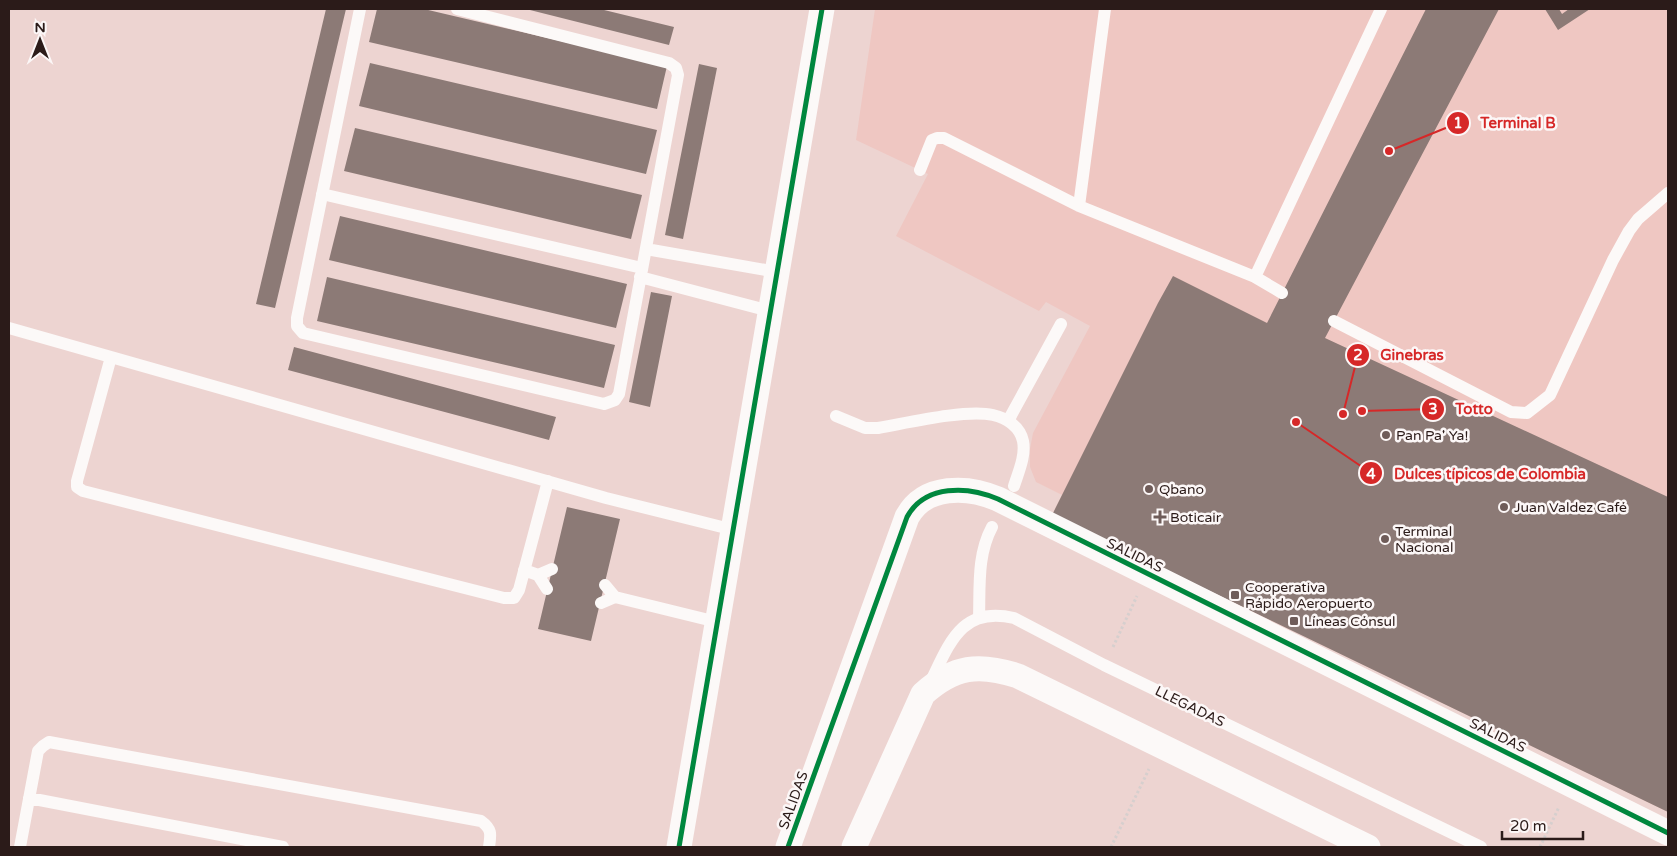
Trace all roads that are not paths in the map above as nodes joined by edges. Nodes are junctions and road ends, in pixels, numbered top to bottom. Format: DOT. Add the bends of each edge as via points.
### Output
graph roads {
  1 [pos="360,9"];
  2 [pos="456,9"];
  3 [pos="822,9"];
  4 [pos="1105,9"];
  5 [pos="1381,9"];
  6 [pos="920,170"];
  7 [pos="1668,193"];
  8 [pos="322,194"];
  9 [pos="1079,206"];
  10 [pos="646,249"];
  11 [pos="641,272"];
  12 [pos="776,272"];
  13 [pos="1255,277"];
  14 [pos="1282,293"];
  15 [pos="770,311"];
  16 [pos="1334,321"];
  17 [pos="1060,324"];
  18 [pos="9,328"];
  19 [pos="111,357"];
  20 [pos="836,416"];
  21 [pos="1008,420"];
  22 [pos="548,481"];
  23 [pos="1014,486"];
  24 [pos="992,527"];
  25 [pos="734,530"];
  26 [pos="552,569"];
  27 [pos="524,570"];
  28 [pos="538,575"];
  29 [pos="605,585"];
  30 [pos="548,589"];
  31 [pos="615,597"];
  32 [pos="600,603"];
  33 [pos="979,618"];
  34 [pos="717,622"];
  35 [pos="927,690"];
  36 [pos="29,798"];
  37 [pos="1668,833"];
  38 [pos="20,847"];
  39 [pos="282,847"];
  40 [pos="489,847"];
  41 [pos="679,847"];
  42 [pos="788,847"];
  43 [pos="854,847"];
  44 [pos="1368,847"];
  45 [pos="1481,847"];
  1 -- 8 [label="lane"];
  2 -- 10 [label="lane" via="669,62 676,68 678,75"];
  3 -- 12 [label="street"];
  4 -- 9 [label="lane"];
  5 -- 13 [label="lane"];
  6 -- 9 [label="lane" via="932,140 944,138"];
  7 -- 16 [label="lane" via="1629,231 1550,395 1527,413 1512,412"];
  8 -- 11 [label="lane"];
  8 -- 11 [label="lane" via="297,318 303,333 604,404 615,400 619,394"];
  9 -- 13 [label="lane"];
  10 -- 11 [label="lane"];
  10 -- 12 [label="lane"];
  11 -- 15 [label="lane"];
  12 -- 15 [label="street"];
  13 -- 14 [label="lane"];
  15 -- 25 [label="street"];
  17 -- 21 [label="lane"];
  18 -- 19 [label="lane"];
  19 -- 22 [label="lane"];
  19 -- 27 [label="lane" via="76,481 83,491 504,598 514,598"];
  20 -- 21 [label="lane" via="865,428 974,414"];
  21 -- 23 [label="lane" via="1019,430 1023,443 1023,457"];
  22 -- 25 [label="lane"];
  22 -- 27 [label="lane"];
  24 -- 33 [label="lane" via="980,559"];
  25 -- 34 [label="street"];
  26 -- 28 [label="lane"];
  27 -- 28 [label="lane"];
  28 -- 30 [label="lane"];
  29 -- 31 [label="lane"];
  31 -- 32 [label="lane"];
  31 -- 34 [label="lane"];
  33 -- 35 [label="lane, LLEGADAS" via="964,626 951,640"];
  33 -- 45 [label="lane, LLEGADAS" via="1001,615 1014,618 1104,665"];
  34 -- 41 [label="street"];
  35 -- 43 [label="street, LLEGADAS"];
  35 -- 44 [label="street, LLEGADAS" via="954,673 978,668 998,669 1018,676"];
  36 -- 38 [label="lane"];
  36 -- 39 [label="lane"];
  36 -- 40 [label="lane" via="38,751 49,742 481,820 488,826 491,836"];
  37 -- 42 [label="street, SALIDAS" via="984,493 957,490 930,495 912,508 907,517"];
}
